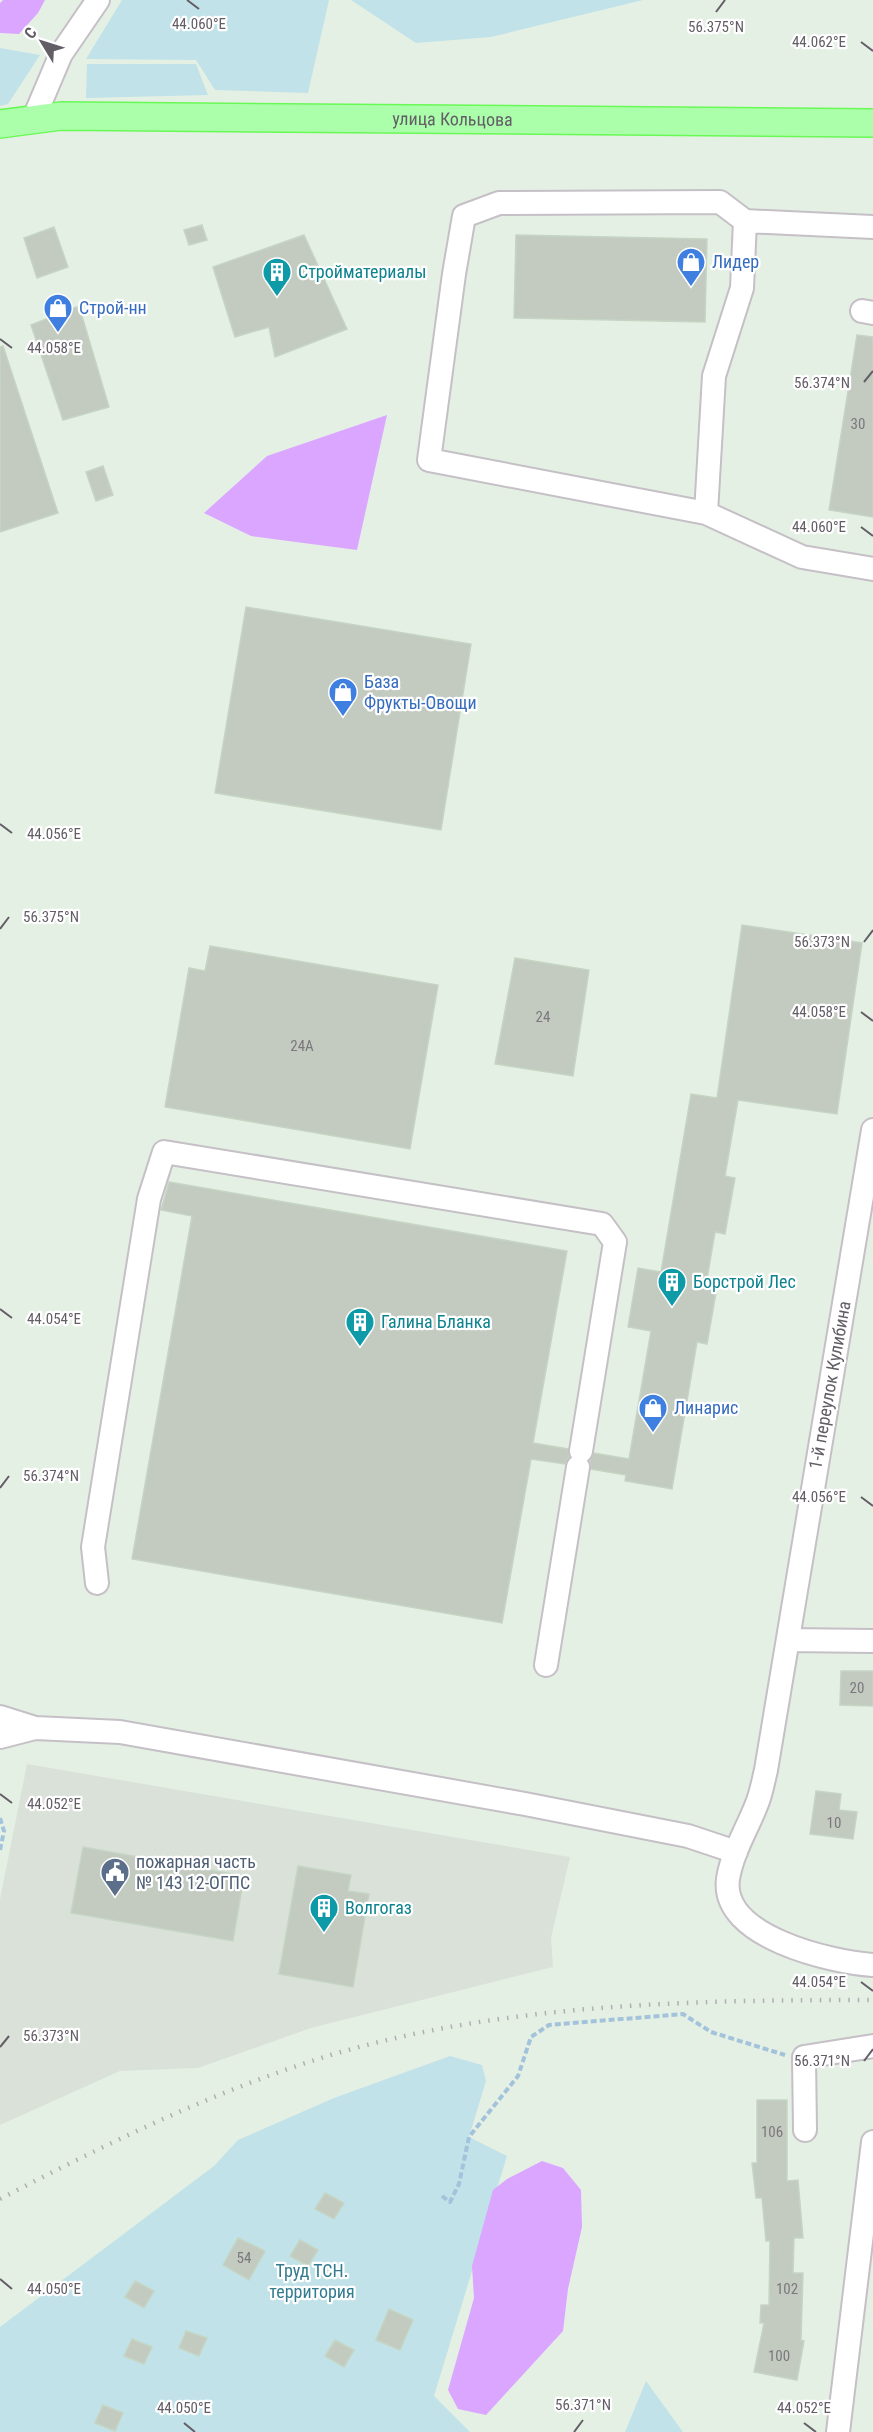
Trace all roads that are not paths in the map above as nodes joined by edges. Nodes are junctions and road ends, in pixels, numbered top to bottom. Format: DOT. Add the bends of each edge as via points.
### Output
graph roads {
  1 [pos="98,0"];
  2 [pos="33,120"];
  3 [pos="873,123"];
  4 [pos="0,124"];
  5 [pos="745,221"];
  6 [pos="873,227"];
  7 [pos="706,513"];
  8 [pos="873,569"];
  9 [pos="873,1130"];
  10 [pos="97,1583"];
  11 [pos="788,1640"];
  12 [pos="873,1641"];
  13 [pos="546,1665"];
  14 [pos="0,1717"];
  15 [pos="35,1728"];
  16 [pos="0,1737"];
  17 [pos="736,1852"];
  18 [pos="873,1965"];
  19 [pos="873,2046"];
  20 [pos="805,2130"];
  21 [pos="873,2142"];
  22 [pos="838,2432"];
  1 -- 2 [label="street" via="61,54"];
  2 -- 3 [label="main road, улица Кольцова" via="127,116"];
  2 -- 4 [label="main road, улица Кольцова"];
  5 -- 6 [label="street"];
  5 -- 7 [label="street" via="742,288 714,376"];
  5 -- 7 [label="street" via="720,202 499,203 464,216 429,460"];
  7 -- 8 [label="street" via="802,557"];
  9 -- 11 [label="street, 1-й переулок Кулибина"];
  10 -- 13 [label="street" via="93,1547 148,1199 164,1152 602,1224 615,1242"];
  11 -- 12 [label="street"];
  11 -- 17 [label="street, 1-й переулок Кулибина" via="758,1803"];
  14 -- 15 [label="street"];
  15 -- 16 [label="street"];
  15 -- 17 [label="street" via="143,1736 688,1836"];
  17 -- 18 [label="street, 1-й переулок Кулибина" via="728,1880 729,1895 748,1923 785,1944 847,1963"];
  19 -- 20 [label="street" via="804,2057"];
  21 -- 22 [label="street"];
}
